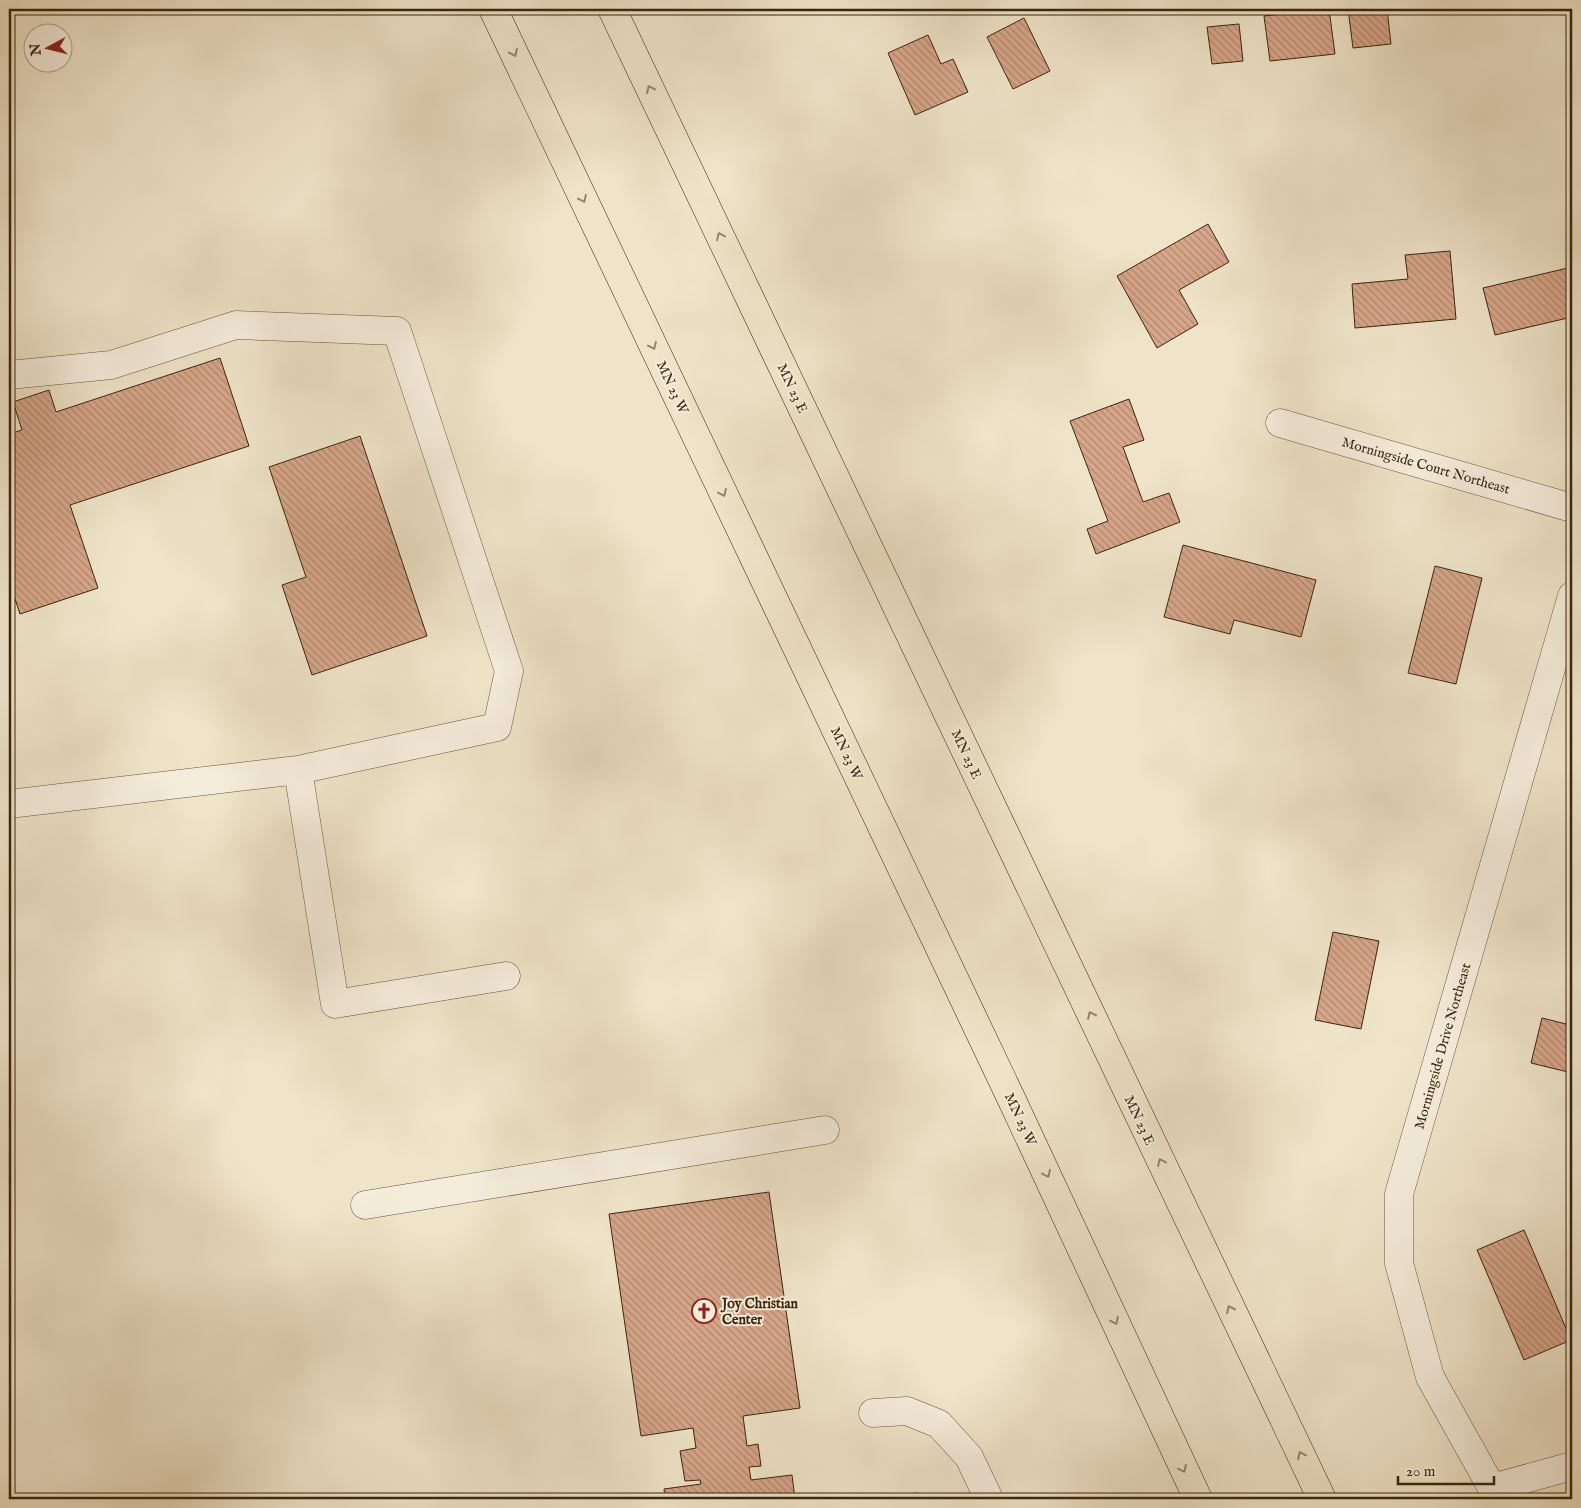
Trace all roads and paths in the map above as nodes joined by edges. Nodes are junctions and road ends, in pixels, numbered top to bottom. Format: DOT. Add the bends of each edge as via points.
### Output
graph roads {
  1 [pos="493,9"];
  2 [pos="612,9"];
  3 [pos="9,375"];
  4 [pos="1280,423"];
  5 [pos="1572,508"];
  6 [pos="1572,596"];
  7 [pos="298,770"];
  8 [pos="9,804"];
  9 [pos="506,976"];
  10 [pos="824,1130"];
  11 [pos="365,1205"];
  12 [pos="873,1413"];
  13 [pos="1572,1466"];
  14 [pos="1495,1494"];
  15 [pos="989,1499"];
  16 [pos="1198,1499"];
  17 [pos="1322,1499"];
  1 -- 16 [label="highway, MN 23 W, one-way" via="1007,1089"];
  17 -- 2 [label="highway, MN 23 E, one-way"];
  3 -- 7 [label="street" via="111,365 236,325 397,331 509,671 497,727"];
  4 -- 5 [label="street, Morningside Court Northeast"];
  6 -- 14 [label="street, Morningside Drive Northeast" via="1399,1194 1399,1263 1430,1378"];
  7 -- 8 [label="street"];
  7 -- 9 [label="street" via="335,1004"];
  10 -- 11 [label="street"];
  12 -- 15 [label="street" via="907,1411 939,1424 969,1457"];
  13 -- 14 [label="street"];
}
